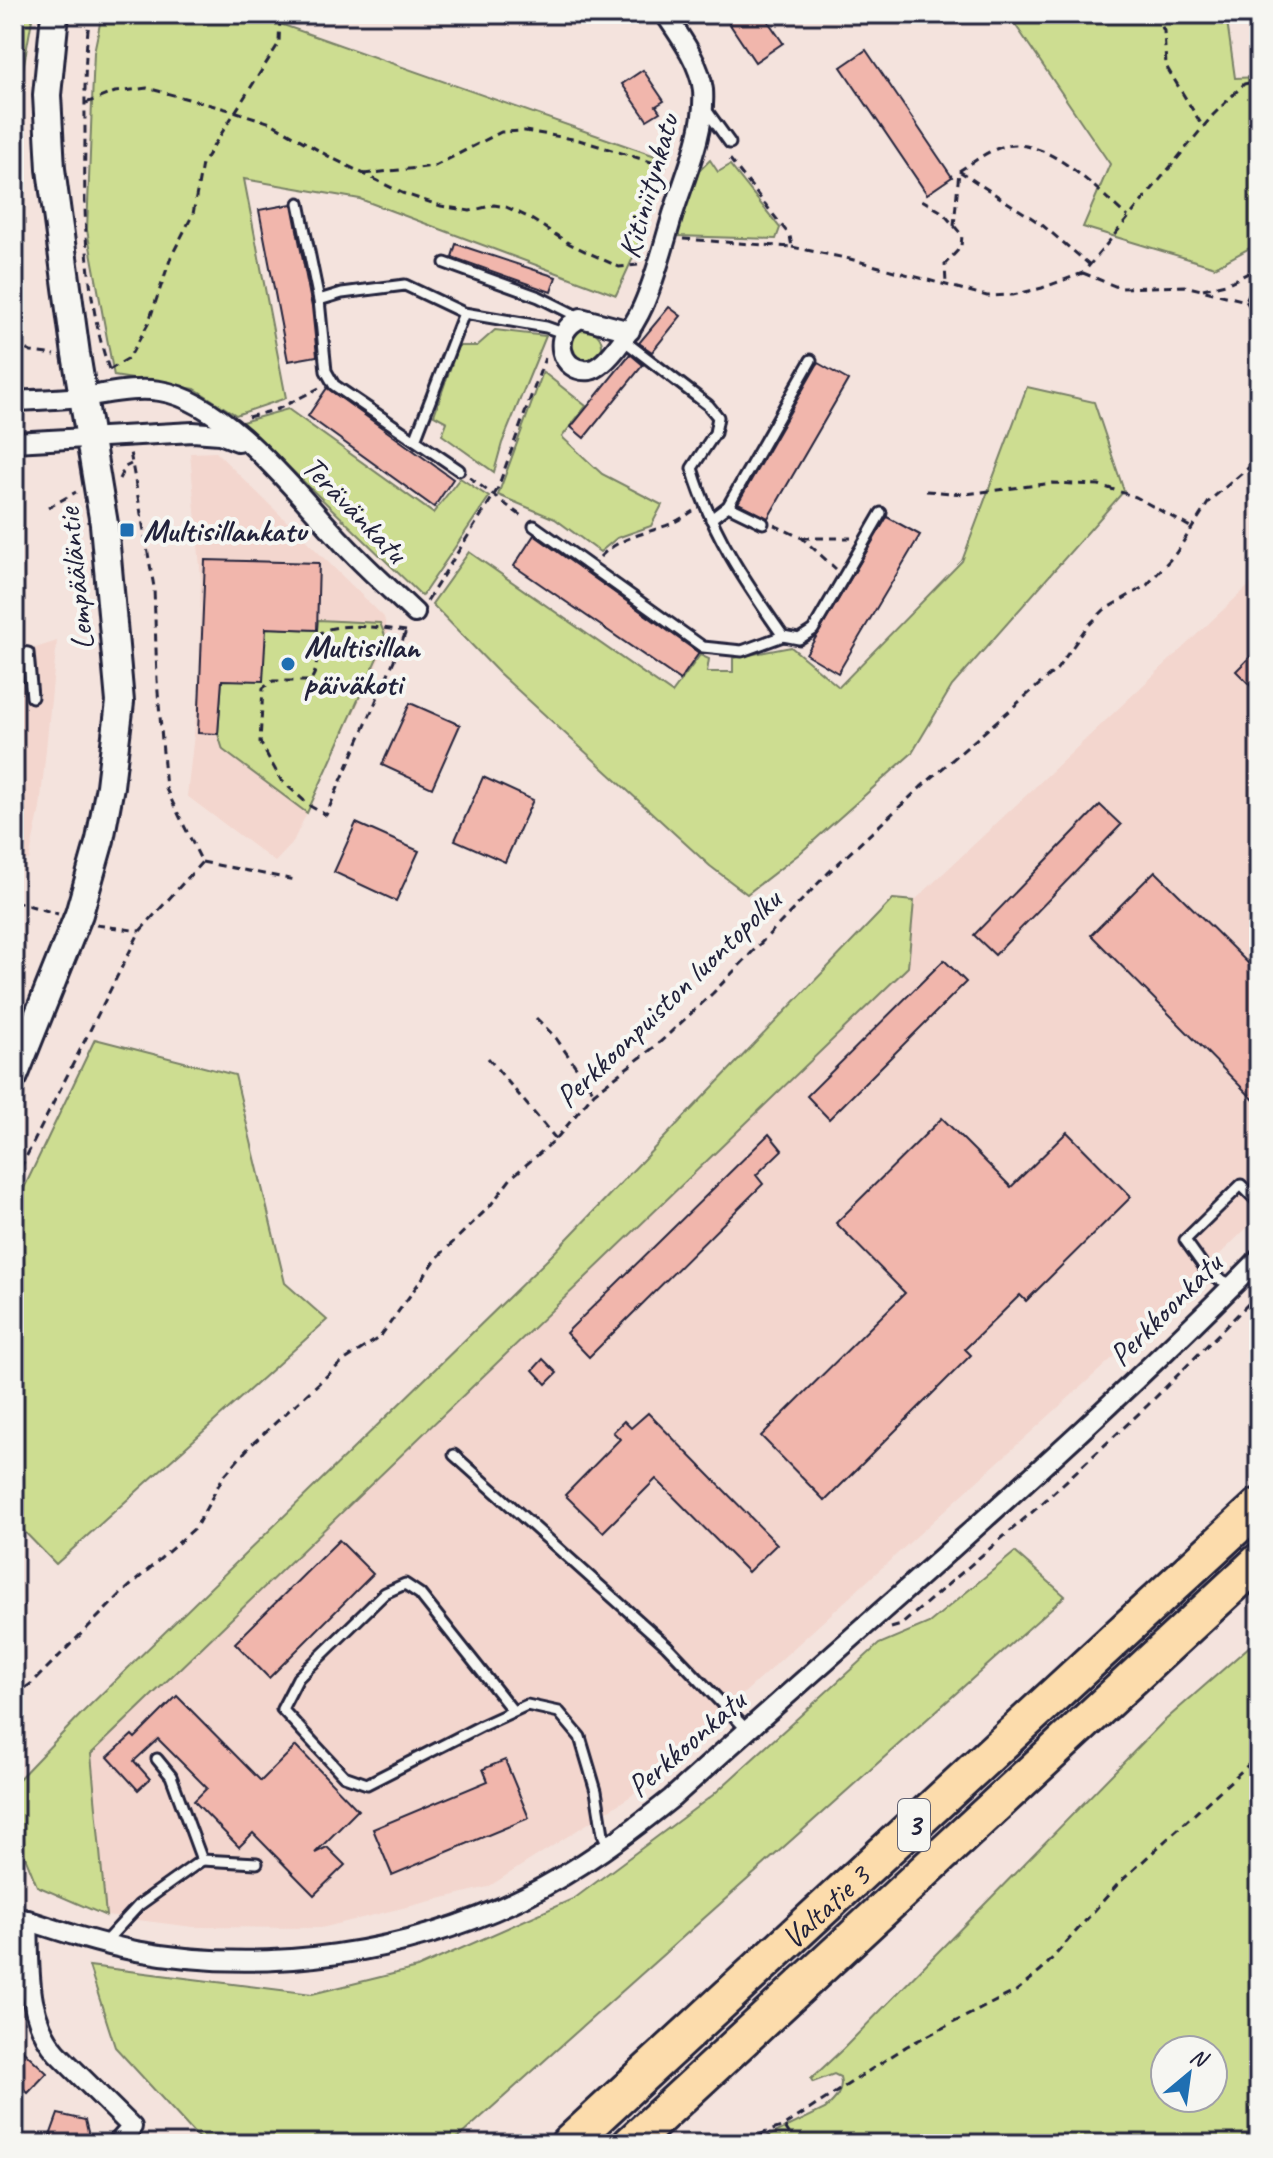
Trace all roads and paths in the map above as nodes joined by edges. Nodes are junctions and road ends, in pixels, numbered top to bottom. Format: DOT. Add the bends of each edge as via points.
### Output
graph roads {
  1 [pos="55,14"];
  2 [pos="280,14"];
  3 [pos="665,14"];
  4 [pos="1156,14"];
  5 [pos="1259,81"];
  6 [pos="85,103"];
  7 [pos="702,105"];
  8 [pos="237,112"];
  9 [pos="1203,127"];
  10 [pos="727,147"];
  11 [pos="959,171"];
  12 [pos="363,174"];
  13 [pos="686,174"];
  14 [pos="922,200"];
  15 [pos="299,203"];
  16 [pos="1129,218"];
  17 [pos="954,226"];
  18 [pos="666,238"];
  19 [pos="792,247"];
  20 [pos="445,263"];
  21 [pos="639,264"];
  22 [pos="1090,265"];
  23 [pos="1259,268"];
  24 [pos="1083,273"];
  25 [pos="1259,275"];
  26 [pos="946,284"];
  27 [pos="1199,289"];
  28 [pos="319,300"];
  29 [pos="1246,301"];
  30 [pos="464,313"];
  31 [pos="581,318"];
  32 [pos="1259,320"];
  33 [pos="626,335"];
  34 [pos="562,340"];
  35 [pos="14,343"];
  36 [pos="60,355"];
  37 [pos="811,360"];
  38 [pos="109,370"];
  39 [pos="325,385"];
  40 [pos="84,396"];
  41 [pos="14,401"];
  42 [pos="229,428"];
  43 [pos="90,439"];
  44 [pos="415,440"];
  45 [pos="14,442"];
  46 [pos="251,446"];
  47 [pos="1259,459"];
  48 [pos="133,463"];
  49 [pos="459,470"];
  50 [pos="118,483"];
  51 [pos="81,489"];
  52 [pos="926,491"];
  53 [pos="494,496"];
  54 [pos="703,505"];
  55 [pos="728,506"];
  56 [pos="48,508"];
  57 [pos="881,513"];
  58 [pos="711,519"];
  59 [pos="763,523"];
  60 [pos="534,526"];
  61 [pos="781,527"];
  62 [pos="1192,528"];
  63 [pos="802,538"];
  64 [pos="867,538"];
  65 [pos="591,567"];
  66 [pos="844,577"];
  67 [pos="415,613"];
  68 [pos="406,631"];
  69 [pos="783,636"];
  70 [pos="14,651"];
  71 [pos="32,697"];
  72 [pos="202,862"];
  73 [pos="295,880"];
  74 [pos="14,901"];
  75 [pos="61,915"];
  76 [pos="93,924"];
  77 [pos="140,931"];
  78 [pos="536,1018"];
  79 [pos="488,1058"];
  80 [pos="14,1076"];
  81 [pos="594,1093"];
  82 [pos="556,1139"];
  83 [pos="1259,1203"];
  84 [pos="1259,1259"];
  85 [pos="1233,1285"];
  86 [pos="1259,1293"];
  87 [pos="454,1455"];
  88 [pos="1259,1506"];
  89 [pos="1259,1561"];
  90 [pos="884,1625"];
  91 [pos="14,1696"];
  92 [pos="513,1711"];
  93 [pos="747,1730"];
  94 [pos="1259,1755"];
  95 [pos="157,1759"];
  96 [pos="609,1847"];
  97 [pos="202,1860"];
  98 [pos="257,1863"];
  99 [pos="21,1918"];
  100 [pos="104,1943"];
  101 [pos="784,2126"];
  102 [pos="117,2144"];
  103 [pos="568,2144"];
  104 [pos="630,2144"];
  105 [pos="733,2144"];
  106 [pos="796,2144"];
  1 -- 40 [label="main road, Lempääläntie" via="47,95 51,169"];
  2 -- 8 [label="path" via="279,43"];
  3 -- 7 [label="street, Kitiniitynkatu" via="697,70"];
  4 -- 9 [label="path" via="1164,31 1166,66"];
  5 -- 9 [label="path" via="1244,84"];
  6 -- 8 [label="path" via="147,88"];
  7 -- 10 [label="lane"];
  7 -- 13 [label="street, Kitiniitynkatu"];
  8 -- 12 [label="path" via="271,123"];
  8 -- 38 [label="path" via="202,164 193,214 171,257 148,324 129,358"];
  9 -- 16 [label="path"];
  10 -- 19 [label="path" via="790,236"];
  11 -- 16 [label="path" via="999,147 1033,146 1073,168"];
  11 -- 17 [label="path"];
  11 -- 22 [label="path" via="1041,224"];
  12 -- 13 [label="path" via="435,166 501,132 525,131 579,140"];
  12 -- 21 [label="path" via="441,206 470,211 506,207 619,267"];
  13 -- 18 [label="street, Kitiniitynkatu"];
  14 -- 17 [label="path"];
  15 -- 28 [label="lane"];
  16 -- 22 [label="path"];
  17 -- 26 [label="path" via="962,235 961,247 945,264"];
  18 -- 19 [label="path"];
  18 -- 33 [label="street, Kitiniitynkatu" via="643,307"];
  19 -- 26 [label="path"];
  20 -- 31 [label="lane"];
  22 -- 24 [label="path"];
  23 -- 27 [label="path" via="1226,284"];
  24 -- 26 [label="path" via="1013,295 987,296"];
  24 -- 27 [label="path" via="1120,288"];
  25 -- 29 [label="path"];
  27 -- 29 [label="path"];
  28 -- 30 [label="lane" via="405,285"];
  28 -- 44 [label="lane" via="326,371 334,385"];
  29 -- 32 [label="path"];
  30 -- 34 [label="lane" via="546,327"];
  30 -- 44 [label="lane"];
  31 -- 33 [label="street"];
  31 -- 34 [label="street" via="569,323"];
  33 -- 34 [label="street, Kitiniitynkatu" via="586,371 566,359"];
  33 -- 54 [label="lane" via="718,417 715,433 692,468"];
  34 -- 53 [label="path" via="549,347"];
  35 -- 36 [label="path" via="31,352"];
  37 -- 55 [label="lane"];
  39 -- 42 [label="path" via="278,409 237,419"];
  40 -- 41 [label="street"];
  40 -- 42 [label="street, Terävänkatu" via="160,391 187,399"];
  40 -- 43 [label="main road, Lempääläntie"];
  42 -- 46 [label="street, Terävänkatu"];
  43 -- 45 [label="street"];
  43 -- 46 [label="street, Terävänkatu" via="193,432 220,434"];
  43 -- 80 [label="main road, Lempääläntie" via="118,655 117,745 100,840 79,914"];
  44 -- 49 [label="lane"];
  46 -- 67 [label="street, Terävänkatu"];
  47 -- 62 [label="path, Perkkoonpuiston luontopolku" via="1210,500"];
  48 -- 50 [label="path"];
  49 -- 53 [label="path"];
  51 -- 56 [label="path"];
  52 -- 62 [label="path" via="965,494 1053,483 1099,485 1136,497"];
  53 -- 60 [label="path"];
  53 -- 67 [label="path"];
  54 -- 58 [label="lane"];
  54 -- 65 [label="path" via="672,524 607,549"];
  55 -- 58 [label="lane"];
  55 -- 59 [label="lane"];
  57 -- 64 [label="lane"];
  58 -- 69 [label="lane" via="742,578"];
  60 -- 65 [label="lane"];
  61 -- 63 [label="path"];
  62 -- 81 [label="path, Perkkoonpuiston luontopolku" via="1147,585 1104,610 1057,669 829,872 657,1045"];
  63 -- 64 [label="path"];
  63 -- 66 [label="path"];
  64 -- 66 [label="lane"];
  65 -- 69 [label="lane" via="703,647 742,651"];
  66 -- 69 [label="lane" via="813,630 799,639"];
  67 -- 68 [label="path"];
  68 -- 68 [label="path" via="402,642 326,815 281,780 260,742 263,688 273,681 310,681 317,665 317,639 331,626"];
  70 -- 71 [label="lane" via="28,653"];
  72 -- 73 [label="path"];
  74 -- 75 [label="path"];
  76 -- 77 [label="path"];
  78 -- 81 [label="path"];
  79 -- 82 [label="path"];
  81 -- 82 [label="path, Perkkoonpuiston luontopolku"];
  82 -- 91 [label="path, Perkkoonpuiston luontopolku" via="512,1177 437,1258 380,1337 342,1362 250,1446 223,1477 182,1542"];
  83 -- 85 [label="lane" via="1241,1185 1185,1240 1210,1275"];
  84 -- 85 [label="street, Perkkoonkatu"];
  85 -- 93 [label="street, Perkkoonkatu" via="1043,1467"];
  86 -- 90 [label="path" via="1038,1507 901,1625"];
  87 -- 93 [label="lane" via="667,1646"];
  88 -- 103 [label="highway, Valtatie 3 / 3"];
  89 -- 104 [label="highway, Valtatie 3 / 3"];
  92 -- 92 [label="lane" via="367,1784 344,1776 282,1709 298,1678 385,1593 405,1584 420,1594"];
  92 -- 96 [label="lane" via="527,1705 559,1712 580,1737"];
  93 -- 96 [label="street, Perkkoonkatu"];
  94 -- 101 [label="path" via="1118,1884 1041,1971 1016,1991 907,2046"];
  95 -- 97 [label="lane" via="171,1776"];
  96 -- 100 [label="street, Perkkoonkatu" via="491,1912 424,1936 356,1951 212,1959"];
  97 -- 98 [label="lane"];
  97 -- 100 [label="lane" via="139,1905"];
  99 -- 100 [label="street, Perkkoonkatu"];
  99 -- 102 [label="street" via="37,2021 57,2053 132,2127"];
  101 -- 105 [label="path"];
  101 -- 106 [label="path"];
}
